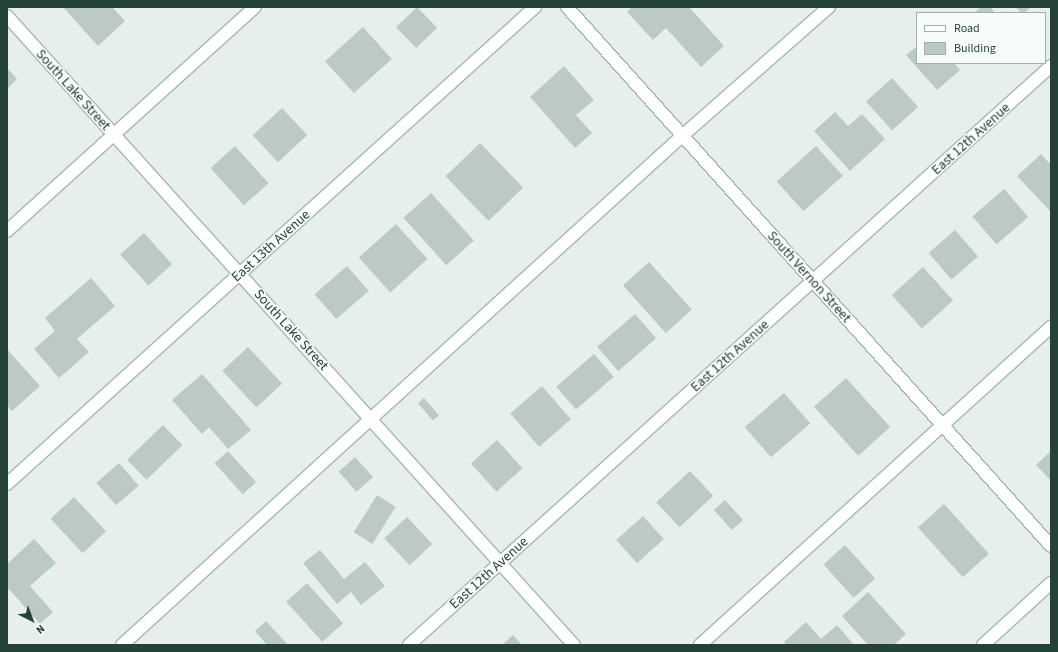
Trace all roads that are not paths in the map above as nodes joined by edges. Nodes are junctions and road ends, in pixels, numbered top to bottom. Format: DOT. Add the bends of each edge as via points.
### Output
graph roads {
  1 [pos="255,7"];
  2 [pos="534,7"];
  3 [pos="567,7"];
  4 [pos="828,7"];
  5 [pos="7,16"];
  6 [pos="1051,66"];
  7 [pos="113,135"];
  8 [pos="682,136"];
  9 [pos="7,230"];
  10 [pos="240,274"];
  11 [pos="813,281"];
  12 [pos="1051,327"];
  13 [pos="370,419"];
  14 [pos="942,425"];
  15 [pos="7,484"];
  16 [pos="1051,546"];
  17 [pos="500,563"];
  18 [pos="1051,583"];
  19 [pos="122,645"];
  20 [pos="409,645"];
  21 [pos="574,645"];
  22 [pos="700,645"];
  23 [pos="983,645"];
  1 -- 7 [label="street"];
  2 -- 10 [label="street, East 13th Avenue"];
  3 -- 8 [label="street, South Vernon Street"];
  4 -- 8 [label="street"];
  5 -- 7 [label="street, South Lake Street"];
  6 -- 11 [label="street, East 12th Avenue"];
  7 -- 9 [label="street"];
  7 -- 10 [label="street, South Lake Street"];
  8 -- 11 [label="street, South Vernon Street"];
  8 -- 13 [label="street"];
  10 -- 13 [label="street, South Lake Street"];
  10 -- 15 [label="street, East 13th Avenue"];
  11 -- 14 [label="street, South Vernon Street"];
  11 -- 17 [label="street, East 12th Avenue"];
  12 -- 14 [label="street"];
  13 -- 17 [label="street, South Lake Street"];
  13 -- 19 [label="street"];
  14 -- 16 [label="street, South Vernon Street"];
  14 -- 22 [label="street"];
  17 -- 20 [label="street, East 12th Avenue"];
  17 -- 21 [label="street, South Lake Street"];
  18 -- 23 [label="street"];
}
